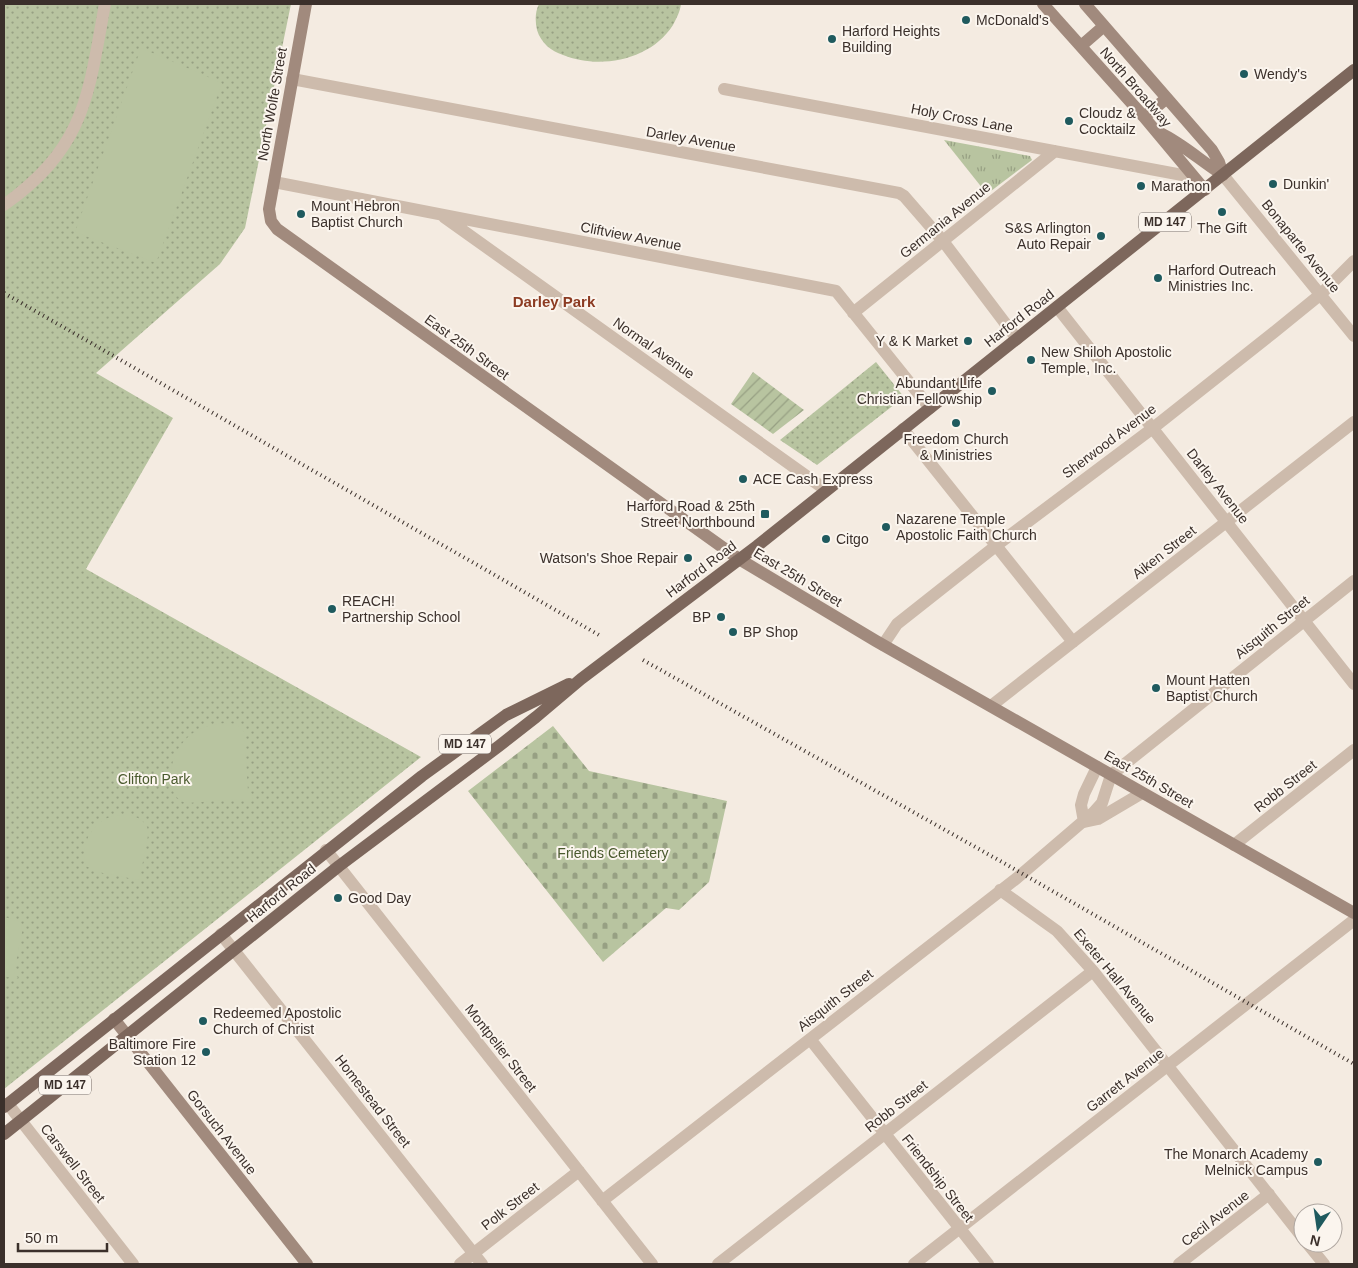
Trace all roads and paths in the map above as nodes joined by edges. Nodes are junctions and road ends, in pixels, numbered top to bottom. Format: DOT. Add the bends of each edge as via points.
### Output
graph roads {
  1 [pos="104,4"];
  2 [pos="306,4"];
  3 [pos="1044,4"];
  4 [pos="1085,4"];
  5 [pos="1104,26"];
  6 [pos="1081,46"];
  7 [pos="1354,70"];
  8 [pos="292,79"];
  9 [pos="724,89"];
  10 [pos="1167,98"];
  11 [pos="1144,117"];
  12 [pos="1154,130"];
  13 [pos="1055,151"];
  14 [pos="1224,175"];
  15 [pos="1193,177"];
  16 [pos="274,182"];
  17 [pos="1205,190"];
  18 [pos="4,205"];
  19 [pos="269,209"];
  20 [pos="440,214"];
  21 [pos="943,241"];
  22 [pos="1354,261"];
  23 [pos="1321,294"];
  24 [pos="1058,307"];
  25 [pos="853,313"];
  26 [pos="1354,336"];
  27 [pos="1017,339"];
  28 [pos="930,408"];
  29 [pos="1354,422"];
  30 [pos="1152,428"];
  31 [pos="903,429"];
  32 [pos="826,490"];
  33 [pos="1227,522"];
  34 [pos="997,545"];
  35 [pos="739,559"];
  36 [pos="1354,581"];
  37 [pos="1304,621"];
  38 [pos="1073,642"];
  39 [pos="883,645"];
  40 [pos="581,679"];
  41 [pos="1354,684"];
  42 [pos="991,706"];
  43 [pos="1354,750"];
  44 [pos="1097,767"];
  45 [pos="1111,775"];
  46 [pos="1142,792"];
  47 [pos="1084,822"];
  48 [pos="1234,845"];
  49 [pos="326,850"];
  50 [pos="339,866"];
  51 [pos="1000,890"];
  52 [pos="1354,913"];
  53 [pos="1354,920"];
  54 [pos="222,934"];
  55 [pos="234,950"];
  56 [pos="1093,971"];
  57 [pos="114,1019"];
  58 [pos="127,1036"];
  59 [pos="810,1039"];
  60 [pos="1168,1065"];
  61 [pos="6,1106"];
  62 [pos="21,1121"];
  63 [pos="4,1134"];
  64 [pos="885,1134"];
  65 [pos="579,1171"];
  66 [pos="1269,1194"];
  67 [pos="602,1201"];
  68 [pos="1293,1225"];
  69 [pos="960,1229"];
  70 [pos="1315,1253"];
  71 [pos="474,1254"];
  72 [pos="133,1264"];
  73 [pos="307,1264"];
  74 [pos="460,1264"];
  75 [pos="482,1264"];
  76 [pos="652,1264"];
  77 [pos="718,1264"];
  78 [pos="914,1264"];
  79 [pos="988,1264"];
  80 [pos="1179,1264"];
  81 [pos="1324,1264"];
  1 -- 18 [label="street" via="89,90 81,114 62,150 47,169"];
  2 -- 8 [label="main road, North Wolfe Street"];
  3 -- 6 [label="main road, North Broadway"];
  4 -- 5 [label="main road, North Broadway"];
  5 -- 6 [label="main road"];
  5 -- 10 [label="main road, North Broadway"];
  6 -- 11 [label="main road, North Broadway"];
  7 -- 14 [label="main road, Harford Road / MD 147"];
  8 -- 16 [label="main road, North Wolfe Street"];
  8 -- 21 [label="street, Darley Avenue" via="899,193"];
  9 -- 13 [label="street, Holy Cross Lane"];
  10 -- 11 [label="main road"];
  10 -- 14 [label="main road, North Broadway" via="1212,150"];
  11 -- 12 [label="main road, North Broadway"];
  12 -- 14 [label="main road"];
  12 -- 15 [label="main road, North Broadway"];
  13 -- 15 [label="street, Holy Cross Lane"];
  13 -- 21 [label="street, Germania Avenue"];
  14 -- 17 [label="main road, Harford Road / MD 147"];
  14 -- 23 [label="street, Bonaparte Avenue"];
  15 -- 17 [label="main road, North Broadway"];
  16 -- 19 [label="main road, North Wolfe Street"];
  16 -- 20 [label="street, Cliftview Avenue"];
  17 -- 24 [label="main road, Harford Road / MD 147"];
  19 -- 35 [label="main road, East 25th Street" via="277,229 289,239"];
  20 -- 25 [label="street, Cliftview Avenue" via="836,291"];
  20 -- 32 [label="street, Normal Avenue"];
  21 -- 25 [label="street, Germania Avenue"];
  21 -- 27 [label="street, Darley Avenue"];
  22 -- 23 [label="street, Sherwood Avenue"];
  23 -- 26 [label="street, Bonaparte Avenue"];
  23 -- 30 [label="street, Sherwood Avenue"];
  24 -- 27 [label="main road, Harford Road / MD 147"];
  24 -- 30 [label="street, Darley Avenue"];
  25 -- 28 [label="street, Cliftview Avenue"];
  27 -- 28 [label="main road, Harford Road / MD 147"];
  28 -- 31 [label="main road, Harford Road / MD 147"];
  29 -- 33 [label="street, Aiken Street"];
  30 -- 33 [label="street, Darley Avenue"];
  30 -- 34 [label="street, Sherwood Avenue"];
  31 -- 32 [label="main road, Harford Road / MD 147"];
  31 -- 34 [label="street"];
  32 -- 35 [label="main road, Harford Road / MD 147"];
  33 -- 37 [label="street, Darley Avenue"];
  33 -- 38 [label="street, Aiken Street"];
  34 -- 38 [label="street"];
  34 -- 39 [label="street, Sherwood Avenue" via="897,624"];
  35 -- 39 [label="main road, East 25th Street"];
  35 -- 40 [label="main road, Harford Road / MD 147"];
  36 -- 37 [label="street, Aisquith Street"];
  37 -- 41 [label="street, Darley Avenue"];
  37 -- 45 [label="street, Aisquith Street"];
  38 -- 42 [label="street, Aiken Street"];
  39 -- 42 [label="main road, East 25th Street"];
  40 -- 49 [label="main road, Harford Road / MD 147" via="506,715"];
  40 -- 50 [label="main road, Harford Road / MD 147" via="536,718"];
  42 -- 44 [label="main road, East 25th Street"];
  43 -- 48 [label="street, Robb Street"];
  44 -- 45 [label="main road, East 25th Street"];
  44 -- 47 [label="street" via="1081,805"];
  45 -- 46 [label="main road, East 25th Street"];
  45 -- 47 [label="street, Aisquith Street" via="1102,803"];
  46 -- 47 [label="street, Aisquith Street" via="1098,820"];
  46 -- 48 [label="main road, East 25th Street"];
  47 -- 51 [label="street, Aisquith Street"];
  48 -- 52 [label="main road, East 25th Street"];
  49 -- 50 [label="street, Montpelier Street"];
  49 -- 54 [label="main road, Harford Road / MD 147"];
  50 -- 55 [label="main road, Harford Road / MD 147"];
  50 -- 65 [label="street, Montpelier Street"];
  51 -- 56 [label="street, Exeter Hall Avenue" via="1057,931"];
  51 -- 59 [label="street, Aisquith Street"];
  53 -- 60 [label="street, Garrett Avenue"];
  54 -- 55 [label="street, Homestead Street"];
  54 -- 57 [label="main road, Harford Road / MD 147"];
  55 -- 58 [label="main road, Harford Road / MD 147"];
  55 -- 71 [label="street, Homestead Street"];
  56 -- 60 [label="street, Exeter Hall Avenue"];
  56 -- 64 [label="street, Robb Street"];
  57 -- 58 [label="main road, Gorsuch Avenue"];
  57 -- 61 [label="main road, Harford Road / MD 147"];
  58 -- 62 [label="main road, Harford Road / MD 147"];
  58 -- 73 [label="main road, Gorsuch Avenue"];
  59 -- 64 [label="street, Friendship Street"];
  59 -- 67 [label="street, Aisquith Street"];
  60 -- 66 [label="street, Exeter Hall Avenue"];
  60 -- 69 [label="street, Garrett Avenue"];
  61 -- 62 [label="street, Carswell Street"];
  62 -- 63 [label="main road, Harford Road / MD 147"];
  62 -- 72 [label="street, Carswell Street"];
  64 -- 69 [label="street, Friendship Street"];
  64 -- 77 [label="street, Robb Street"];
  65 -- 67 [label="street, Montpelier Street"];
  65 -- 71 [label="street, Polk Street"];
  66 -- 68 [label="street, Exeter Hall Avenue"];
  66 -- 80 [label="street, Cecil Avenue"];
  67 -- 76 [label="street, Montpelier Street"];
  69 -- 78 [label="street, Garrett Avenue"];
  69 -- 79 [label="street, Friendship Street"];
  70 -- 81 [label="street"];
  71 -- 74 [label="street, Polk Street"];
  71 -- 75 [label="street, Homestead Street"];
}
